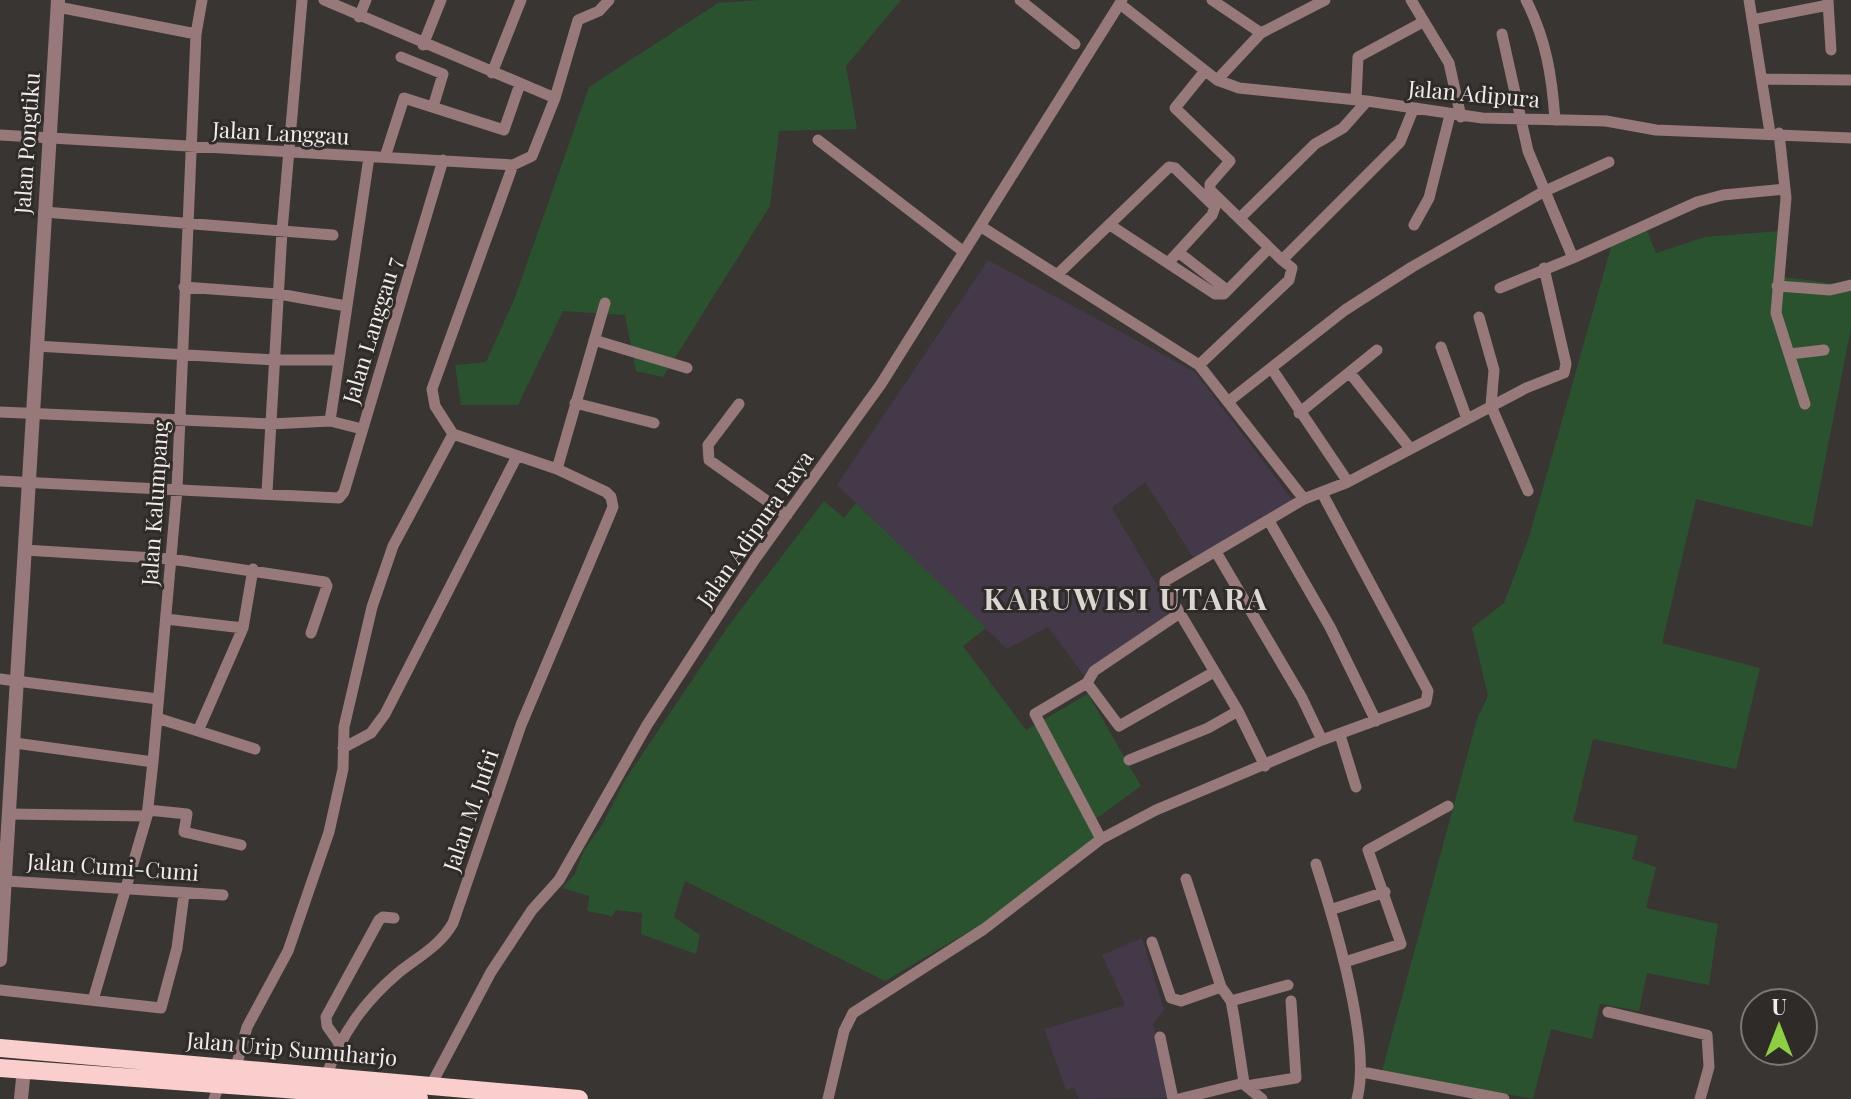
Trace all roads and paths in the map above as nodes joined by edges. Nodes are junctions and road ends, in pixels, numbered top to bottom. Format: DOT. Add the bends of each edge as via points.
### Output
graph roads {
  1 [pos="202,0"];
  2 [pos="302,0"];
  3 [pos="324,0"];
  4 [pos="366,0"];
  5 [pos="441,0"];
  6 [pos="521,0"];
  7 [pos="609,0"];
  8 [pos="1020,0"];
  9 [pos="1212,0"];
  10 [pos="1325,0"];
  11 [pos="1411,0"];
  12 [pos="1526,0"];
  13 [pos="1749,0"];
  14 [pos="1121,2"];
  15 [pos="1828,3"];
  16 [pos="58,4"];
  17 [pos="359,17"];
  18 [pos="1752,20"];
  19 [pos="1423,22"];
  20 [pos="1261,33"];
  21 [pos="196,34"];
  22 [pos="1502,34"];
  23 [pos="1075,44"];
  24 [pos="423,45"];
  25 [pos="1831,50"];
  26 [pos="401,57"];
  27 [pos="1205,71"];
  28 [pos="492,73"];
  29 [pos="1764,79"];
  30 [pos="1217,80"];
  31 [pos="1851,80"];
  32 [pos="520,84"];
  33 [pos="555,98"];
  34 [pos="1362,100"];
  35 [pos="433,107"];
  36 [pos="1413,110"];
  37 [pos="1455,116"];
  38 [pos="1519,118"];
  39 [pos="1555,120"];
  40 [pos="1775,133"];
  41 [pos="0,135"];
  42 [pos="1851,138"];
  43 [pos="47,139"];
  44 [pos="818,140"];
  45 [pos="191,146"];
  46 [pos="287,155"];
  47 [pos="369,157"];
  48 [pos="385,157"];
  49 [pos="443,160"];
  50 [pos="1609,162"];
  51 [pos="513,165"];
  52 [pos="1785,189"];
  53 [pos="1543,192"];
  54 [pos="44,212"];
  55 [pos="1240,218"];
  56 [pos="187,222"];
  57 [pos="1110,225"];
  58 [pos="1414,225"];
  59 [pos="980,226"];
  60 [pos="282,231"];
  61 [pos="333,235"];
  62 [pos="1269,248"];
  63 [pos="964,252"];
  64 [pos="1178,252"];
  65 [pos="1573,258"];
  66 [pos="1282,260"];
  67 [pos="1169,262"];
  68 [pos="1544,268"];
  69 [pos="1059,273"];
  70 [pos="1851,285"];
  71 [pos="1777,286"];
  72 [pos="184,287"];
  73 [pos="1500,288"];
  74 [pos="1227,290"];
  75 [pos="279,294"];
  76 [pos="605,303"];
  77 [pos="346,306"];
  78 [pos="1479,317"];
  79 [pos="594,340"];
  80 [pos="36,346"];
  81 [pos="1441,347"];
  82 [pos="1377,350"];
  83 [pos="1824,350"];
  84 [pos="181,354"];
  85 [pos="1790,354"];
  86 [pos="275,360"];
  87 [pos="339,360"];
  88 [pos="1199,365"];
  89 [pos="687,368"];
  90 [pos="1272,369"];
  91 [pos="1350,373"];
  92 [pos="1229,401"];
  93 [pos="575,403"];
  94 [pos="739,404"];
  95 [pos="1805,404"];
  96 [pos="1491,406"];
  97 [pos="0,412"];
  98 [pos="30,413"];
  99 [pos="1299,413"];
  100 [pos="1467,419"];
  101 [pos="179,420"];
  102 [pos="330,421"];
  103 [pos="654,423"];
  104 [pos="271,424"];
  105 [pos="362,429"];
  106 [pos="453,434"];
  107 [pos="1409,447"];
  108 [pos="516,458"];
  109 [pos="557,469"];
  110 [pos="0,481"];
  111 [pos="1348,482"];
  112 [pos="28,484"];
  113 [pos="177,489"];
  114 [pos="1528,491"];
  115 [pos="267,492"];
  116 [pos="1322,493"];
  117 [pos="1304,499"];
  118 [pos="787,515"];
  119 [pos="1269,521"];
  120 [pos="25,550"];
  121 [pos="1216,552"];
  122 [pos="171,559"];
  123 [pos="253,569"];
  124 [pos="1180,613"];
  125 [pos="166,619"];
  126 [pos="243,628"];
  127 [pos="311,633"];
  128 [pos="1214,672"];
  129 [pos="0,679"];
  130 [pos="19,681"];
  131 [pos="1087,683"];
  132 [pos="158,699"];
  133 [pos="1238,711"];
  134 [pos="157,718"];
  135 [pos="1376,721"];
  136 [pos="198,731"];
  137 [pos="1340,735"];
  138 [pos="1322,740"];
  139 [pos="15,743"];
  140 [pos="343,748"];
  141 [pos="255,749"];
  142 [pos="1129,760"];
  143 [pos="153,762"];
  144 [pos="1265,766"];
  145 [pos="1356,787"];
  146 [pos="1448,806"];
  147 [pos="147,813"];
  148 [pos="9,814"];
  149 [pos="1101,839"];
  150 [pos="241,845"];
  151 [pos="1316,864"];
  152 [pos="1186,879"];
  153 [pos="3,881"];
  154 [pos="128,888"];
  155 [pos="1385,892"];
  156 [pos="184,894"];
  157 [pos="223,895"];
  158 [pos="1330,910"];
  159 [pos="394,918"];
  160 [pos="1152,942"];
  161 [pos="0,960"];
  162 [pos="1345,962"];
  163 [pos="1288,985"];
  164 [pos="1221,987"];
  165 [pos="0,990"];
  166 [pos="93,1000"];
  167 [pos="1231,1001"];
  168 [pos="1291,1001"];
  169 [pos="1608,1012"];
  170 [pos="1160,1037"];
  171 [pos="339,1043"];
  172 [pos="0,1048"];
  173 [pos="236,1067"];
  174 [pos="0,1068"];
  175 [pos="24,1068"];
  176 [pos="1362,1072"];
  177 [pos="327,1074"];
  178 [pos="1245,1084"];
  179 [pos="217,1090"];
  180 [pos="425,1092"];
  181 [pos="393,1098"];
  182 [pos="21,1099"];
  183 [pos="579,1099"];
  184 [pos="828,1099"];
  185 [pos="1173,1099"];
  186 [pos="1179,1099"];
  187 [pos="1262,1099"];
  188 [pos="1357,1099"];
  189 [pos="1504,1099"];
  190 [pos="1700,1099"];
  1 -- 21 [label="street, Jalan Kalumpang"];
  2 -- 46 [label="street"];
  3 -- 17 [label="street"];
  4 -- 17 [label="street"];
  5 -- 24 [label="street"];
  6 -- 28 [label="street"];
  7 -- 33 [label="street" via="578,20"];
  8 -- 23 [label="street"];
  9 -- 20 [label="street"];
  10 -- 20 [label="street"];
  11 -- 19 [label="street"];
  12 -- 39 [label="street" via="1548,55"];
  13 -- 18 [label="street"];
  14 -- 27 [label="street, Jalan Adipura"];
  14 -- 59 [label="street, Jalan Adipura Raya"];
  15 -- 18 [label="street"];
  15 -- 25 [label="street"];
  16 -- 21 [label="street"];
  16 -- 43 [label="street, Jalan Pongtiku"];
  17 -- 24 [label="street"];
  18 -- 29 [label="street"];
  19 -- 34 [label="street" via="1358,57"];
  19 -- 37 [label="street" via="1449,63"];
  20 -- 30 [label="street"];
  21 -- 45 [label="street, Jalan Kalumpang"];
  22 -- 38 [label="street"];
  24 -- 28 [label="street"];
  26 -- 35 [label="street" via="443,74"];
  27 -- 30 [label="street, Jalan Adipura"];
  27 -- 55 [label="street" via="1175,108 1229,159 1209,188"];
  28 -- 32 [label="street"];
  29 -- 31 [label="street"];
  29 -- 40 [label="street"];
  30 -- 34 [label="street, Jalan Adipura" via="1239,88"];
  32 -- 33 [label="street"];
  32 -- 35 [label="street" via="504,130"];
  33 -- 51 [label="street" via="532,156"];
  34 -- 36 [label="street, Jalan Adipura"];
  34 -- 55 [label="street" via="1343,128 1315,144"];
  35 -- 48 [label="street" via="404,98"];
  36 -- 37 [label="street, Jalan Adipura"];
  36 -- 66 [label="street" via="1400,142"];
  37 -- 38 [label="street, Jalan Adipura"];
  37 -- 58 [label="street" via="1433,186"];
  38 -- 39 [label="street, Jalan Adipura"];
  38 -- 53 [label="street"];
  39 -- 40 [label="street, Jalan Adipura" via="1606,121 1656,130"];
  40 -- 42 [label="street, Jalan Adipura"];
  40 -- 52 [label="street"];
  41 -- 43 [label="street, Jalan Langgau"];
  43 -- 45 [label="street, Jalan Langgau"];
  43 -- 54 [label="street, Jalan Pongtiku"];
  44 -- 63 [label="street"];
  45 -- 46 [label="street, Jalan Langgau"];
  45 -- 56 [label="street, Jalan Kalumpang"];
  46 -- 47 [label="street, Jalan Langgau"];
  46 -- 60 [label="street"];
  47 -- 48 [label="street, Jalan Langgau"];
  47 -- 77 [label="street"];
  48 -- 49 [label="street, Jalan Langgau"];
  49 -- 51 [label="street, Jalan Langgau"];
  49 -- 105 [label="street, Jalan Langgau 7"];
  50 -- 53 [label="street"];
  51 -- 106 [label="street" via="432,389 435,406"];
  52 -- 65 [label="street" via="1697,202"];
  52 -- 71 [label="street"];
  53 -- 65 [label="street"];
  53 -- 90 [label="street" via="1345,310"];
  54 -- 56 [label="street"];
  54 -- 80 [label="street, Jalan Pongtiku"];
  55 -- 62 [label="street"];
  56 -- 60 [label="street"];
  56 -- 72 [label="street, Jalan Kalumpang"];
  57 -- 64 [label="street" via="1166,169 1175,168 1215,207"];
  57 -- 67 [label="street"];
  57 -- 69 [label="street"];
  59 -- 63 [label="street, Jalan Adipura Raya"];
  59 -- 69 [label="street"];
  60 -- 61 [label="street"];
  60 -- 75 [label="street"];
  62 -- 66 [label="street"];
  62 -- 74 [label="street"];
  63 -- 118 [label="street, Jalan Adipura Raya" via="881,384"];
  64 -- 67 [label="street"];
  64 -- 74 [label="street"];
  65 -- 68 [label="street"];
  66 -- 88 [label="street" via="1292,268 1292,276"];
  67 -- 74 [label="street" via="1215,294"];
  68 -- 73 [label="street"];
  68 -- 96 [label="street" via="1566,371"];
  69 -- 88 [label="street"];
  70 -- 71 [label="street" via="1830,290"];
  71 -- 85 [label="street" via="1777,323"];
  72 -- 75 [label="street"];
  72 -- 84 [label="street, Jalan Kalumpang"];
  75 -- 77 [label="street"];
  75 -- 86 [label="street"];
  76 -- 79 [label="street"];
  77 -- 87 [label="street"];
  78 -- 96 [label="street" via="1494,370"];
  79 -- 89 [label="street"];
  79 -- 93 [label="street"];
  80 -- 84 [label="street"];
  80 -- 98 [label="street, Jalan Pongtiku"];
  81 -- 100 [label="street"];
  82 -- 91 [label="street"];
  83 -- 85 [label="street"];
  84 -- 86 [label="street"];
  84 -- 101 [label="street, Jalan Kalumpang"];
  85 -- 95 [label="street"];
  86 -- 87 [label="street"];
  86 -- 104 [label="street"];
  87 -- 102 [label="street"];
  88 -- 92 [label="street"];
  90 -- 92 [label="street"];
  90 -- 99 [label="street"];
  91 -- 99 [label="street"];
  91 -- 107 [label="street"];
  92 -- 117 [label="street"];
  93 -- 103 [label="street"];
  93 -- 109 [label="street"];
  94 -- 118 [label="street" via="708,445 709,460"];
  96 -- 100 [label="street"];
  96 -- 114 [label="street"];
  97 -- 98 [label="street"];
  98 -- 101 [label="street"];
  98 -- 112 [label="street, Jalan Pongtiku"];
  99 -- 111 [label="street"];
  100 -- 107 [label="street"];
  101 -- 104 [label="street"];
  101 -- 113 [label="street, Jalan Kalumpang"];
  102 -- 104 [label="street"];
  102 -- 105 [label="street"];
  104 -- 115 [label="street"];
  105 -- 115 [label="street, Jalan Langgau 7" via="344,492 336,500"];
  106 -- 108 [label="street"];
  106 -- 140 [label="street" via="393,546 377,591"];
  107 -- 111 [label="street"];
  108 -- 109 [label="street"];
  108 -- 140 [label="street" via="385,714 371,733"];
  109 -- 171 [label="street, Jalan M. Jufri" via="611,497 613,507 521,725 453,923 440,943 362,1009"];
  110 -- 112 [label="street"];
  111 -- 116 [label="street"];
  112 -- 113 [label="street"];
  112 -- 120 [label="street, Jalan Pongtiku"];
  113 -- 115 [label="street"];
  113 -- 122 [label="street, Jalan Kalumpang"];
  116 -- 117 [label="street"];
  116 -- 135 [label="street" via="1428,691 1426,702"];
  117 -- 119 [label="street"];
  118 -- 180 [label="street, Jalan Adipura Raya" via="647,725 559,880 491,972"];
  119 -- 121 [label="street"];
  119 -- 135 [label="street"];
  120 -- 122 [label="street"];
  120 -- 130 [label="street, Jalan Pongtiku"];
  121 -- 124 [label="street" via="1165,581"];
  121 -- 138 [label="street"];
  122 -- 123 [label="street"];
  122 -- 125 [label="street, Jalan Kalumpang"];
  123 -- 126 [label="street"];
  123 -- 127 [label="street" via="325,582"];
  124 -- 128 [label="street"];
  124 -- 131 [label="street" via="1094,671"];
  125 -- 126 [label="street"];
  125 -- 132 [label="street, Jalan Kalumpang"];
  126 -- 136 [label="street"];
  128 -- 131 [label="street" via="1119,726"];
  128 -- 133 [label="street"];
  129 -- 130 [label="street"];
  130 -- 132 [label="street"];
  130 -- 139 [label="street, Jalan Pongtiku"];
  131 -- 149 [label="street" via="1035,714"];
  132 -- 134 [label="street, Jalan Kalumpang"];
  133 -- 142 [label="street"];
  133 -- 144 [label="street"];
  134 -- 136 [label="street"];
  134 -- 143 [label="street, Jalan Kalumpang"];
  135 -- 137 [label="street"];
  136 -- 141 [label="street"];
  137 -- 138 [label="street"];
  137 -- 145 [label="street"];
  138 -- 144 [label="street"];
  139 -- 143 [label="street"];
  139 -- 148 [label="street, Jalan Pongtiku"];
  140 -- 173 [label="street" via="340,784 321,859 288,951 247,1027"];
  143 -- 147 [label="street, Jalan Kalumpang"];
  144 -- 149 [label="street" via="1156,810"];
  146 -- 155 [label="street" via="1368,850"];
  147 -- 148 [label="street"];
  147 -- 150 [label="street" via="187,814 184,832"];
  147 -- 154 [label="street, Jalan Kalumpang"];
  148 -- 153 [label="street, Jalan Pongtiku"];
  149 -- 184 [label="street" via="984,929 848,1020"];
  151 -- 158 [label="street"];
  152 -- 164 [label="street"];
  153 -- 154 [label="street, Jalan Cumi-Cumi"];
  153 -- 161 [label="street, Jalan Pongtiku"];
  154 -- 156 [label="street, Jalan Cumi-Cumi"];
  154 -- 166 [label="street, Jalan Kalumpang"];
  155 -- 158 [label="street"];
  155 -- 162 [label="street" via="1401,946"];
  156 -- 157 [label="street, Jalan Cumi-Cumi"];
  156 -- 166 [label="street" via="161,1008"];
  158 -- 162 [label="street"];
  159 -- 171 [label="street" via="379,920 326,1017"];
  160 -- 164 [label="street" via="1171,998 1181,1001"];
  162 -- 176 [label="street"];
  163 -- 167 [label="street"];
  164 -- 167 [label="street"];
  165 -- 166 [label="street"];
  167 -- 178 [label="street"];
  168 -- 178 [label="street" via="1298,1075 1293,1080"];
  169 -- 190 [label="street" via="1707,1035 1709,1067"];
  170 -- 185 [label="street"];
  171 -- 177 [label="street, Jalan M. Jufri"];
  172 -- 173 [label="highway, Jalan Urip Sumuharjo"];
  173 -- 177 [label="highway, Jalan Urip Sumuharjo"];
  174 -- 175 [label="highway, Jalan Urip Sumuharjo"];
  175 -- 179 [label="highway, Jalan Urip Sumuharjo"];
  175 -- 182 [label="street"];
  176 -- 188 [label="street"];
  176 -- 189 [label="street"];
  177 -- 180 [label="highway, Jalan Urip Sumuharjo"];
  178 -- 186 [label="street"];
  178 -- 187 [label="street"];
  179 -- 181 [label="highway, Jalan Urip Sumuharjo"];
  180 -- 181 [label="highway, Jalan Urip Sumuharjo"];
  180 -- 183 [label="highway, Jalan Urip Sumuharjo"];
}
